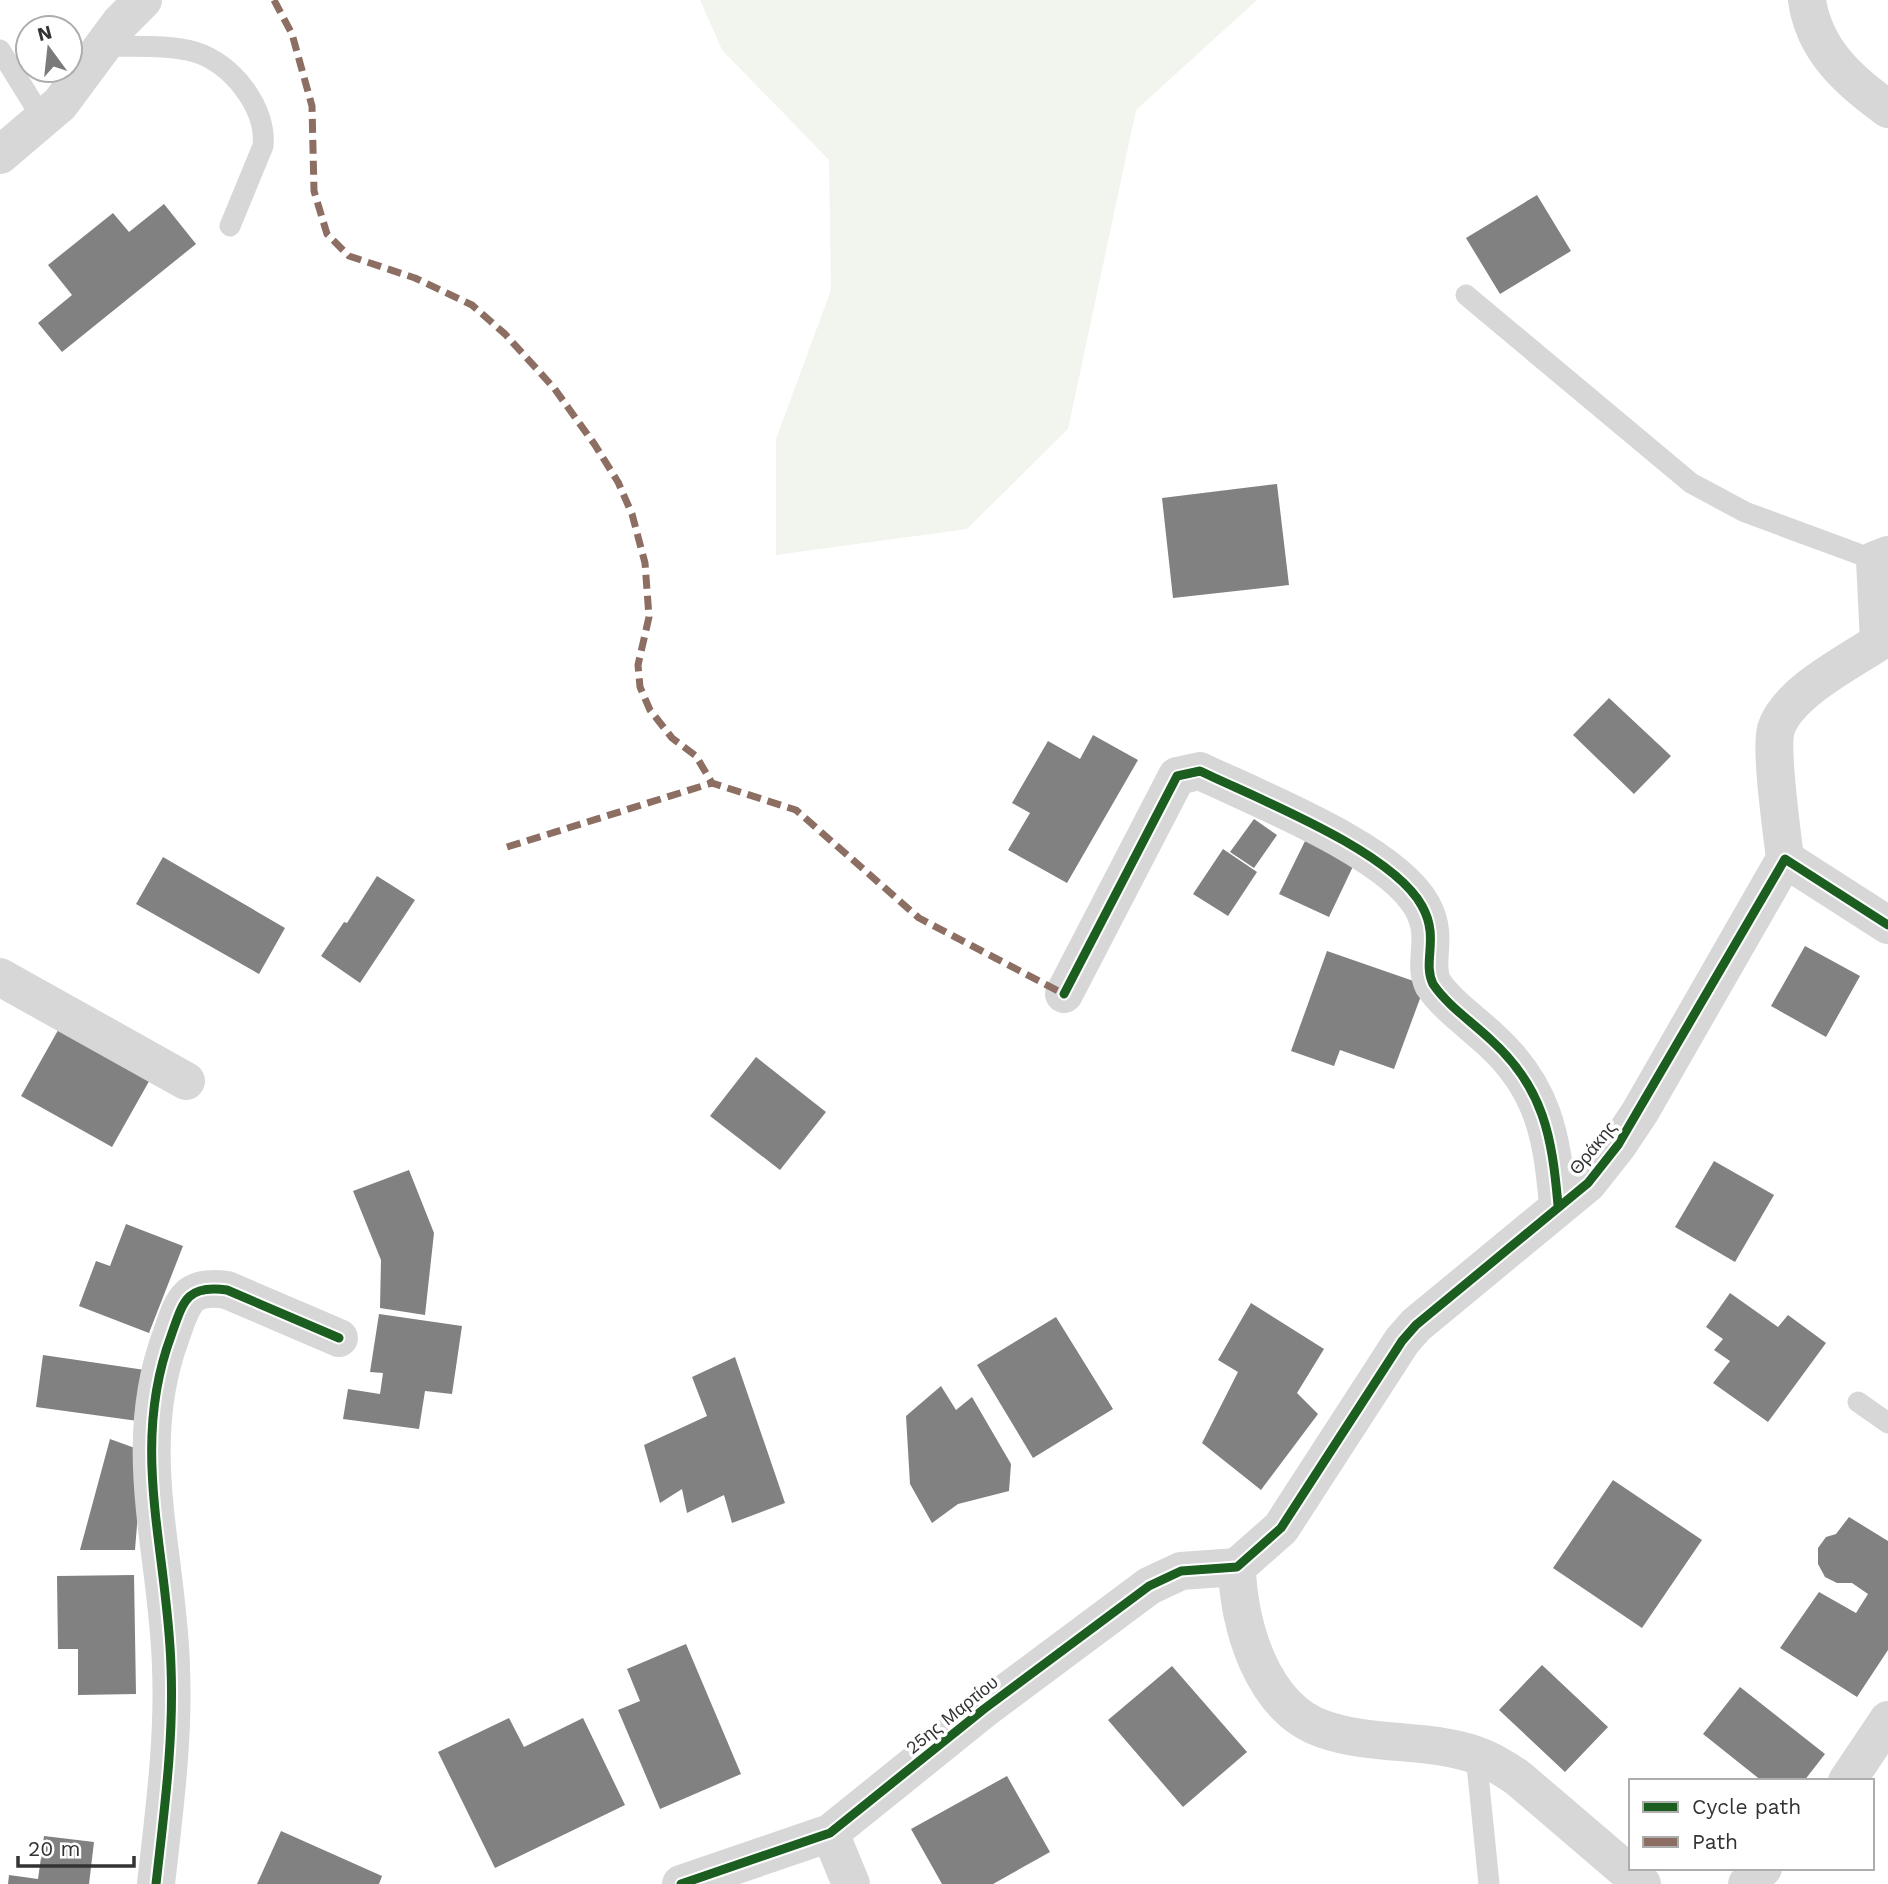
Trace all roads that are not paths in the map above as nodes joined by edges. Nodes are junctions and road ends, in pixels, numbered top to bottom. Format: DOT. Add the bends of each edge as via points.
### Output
graph roads {
  1 [pos="143,0"];
  2 [pos="1807,0"];
  3 [pos="104,46"];
  4 [pos="0,50"];
  5 [pos="1888,109"];
  6 [pos="44,121"];
  7 [pos="0,155"];
  8 [pos="230,226"];
  9 [pos="1466,295"];
  10 [pos="1881,558"];
  11 [pos="1883,644"];
  12 [pos="1785,859"];
  13 [pos="1888,925"];
  14 [pos="0,977"];
  15 [pos="1064,994"];
  16 [pos="186,1081"];
  17 [pos="1558,1205"];
  18 [pos="339,1338"];
  19 [pos="1858,1402"];
  20 [pos="1888,1423"];
  21 [pos="1237,1567"];
  22 [pos="1888,1720"];
  23 [pos="1476,1755"];
  24 [pos="1848,1779"];
  25 [pos="830,1833"];
  26 [pos="1761,1870"];
  27 [pos="156,1884"];
  28 [pos="681,1884"];
  29 [pos="851,1884"];
  30 [pos="1489,1884"];
  31 [pos="1642,1884"];
  32 [pos="1747,1884"];
  1 -- 3 [label="street"];
  2 -- 5 [label="street" via="1817,34 1839,70"];
  3 -- 6 [label="street"];
  3 -- 8 [label="lane" via="198,53 217,64 251,98 260,115 263,146"];
  4 -- 6 [label="lane"];
  6 -- 7 [label="street"];
  9 -- 10 [label="lane" via="1690,483 1745,512"];
  10 -- 11 [label="street"];
  11 -- 12 [label="street" via="1793,702 1776,728"];
  12 -- 13 [label="street"];
  12 -- 17 [label="street, Θράκης" via="1618,1145 1588,1182"];
  14 -- 16 [label="street"];
  15 -- 17 [label="street" via="1178,776 1200,771 1370,855 1404,881 1431,924 1433,984 1506,1053 1538,1102 1553,1148"];
  17 -- 21 [label="street, Θράκης" via="1416,1325 1281,1528"];
  18 -- 27 [label="street" via="227,1290 209,1287 183,1302 163,1358 151,1419 150,1480 171,1663 172,1730"];
  19 -- 20 [label="lane"];
  21 -- 23 [label="street" via="1243,1624 1260,1667 1276,1693 1307,1722 1338,1733"];
  21 -- 25 [label="street, 25ης Μαρτίου" via="1181,1571 1149,1586"];
  22 -- 24 [label="street"];
  23 -- 30 [label="lane"];
  23 -- 31 [label="street" via="1518,1778"];
  25 -- 28 [label="street, 25ης Μαρτίου"];
  25 -- 29 [label="street"];
  26 -- 32 [label="street"];
}
